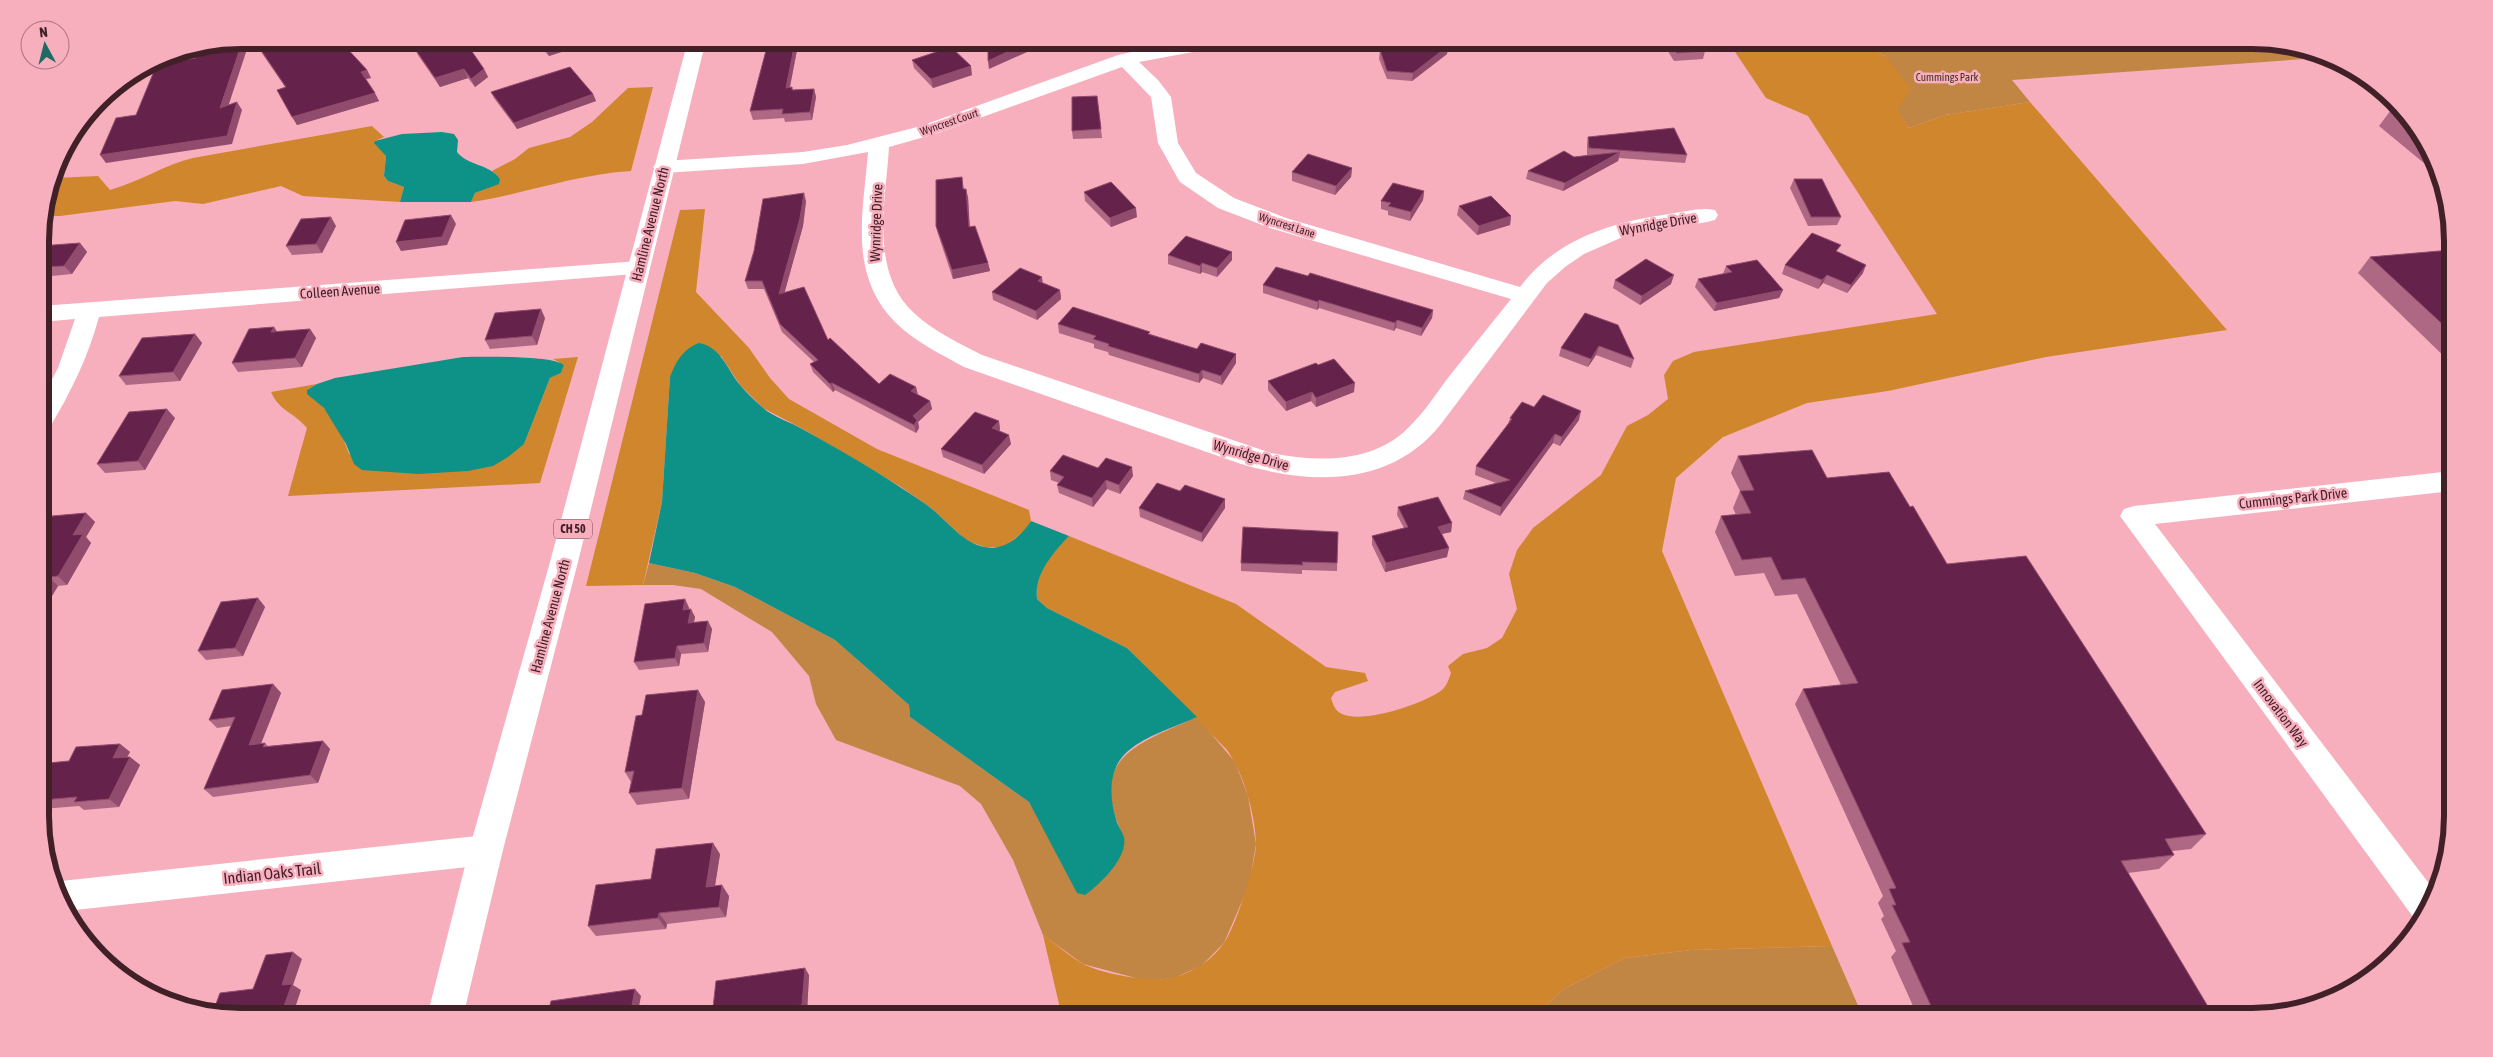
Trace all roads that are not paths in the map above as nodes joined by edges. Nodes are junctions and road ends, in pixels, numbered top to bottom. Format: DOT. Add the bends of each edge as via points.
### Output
graph roads {
  1 [pos="695,49"];
  2 [pos="1169,49"];
  3 [pos="1125,59"];
  4 [pos="879,144"];
  5 [pos="664,167"];
  6 [pos="1707,215"];
  7 [pos="639,268"];
  8 [pos="1526,296"];
  9 [pos="89,310"];
  10 [pos="49,313"];
  11 [pos="49,408"];
  12 [pos="2444,482"];
  13 [pos="2134,516"];
  14 [pos="486,850"];
  15 [pos="66,895"];
  16 [pos="2423,903"];
  17 [pos="446,1008"];
  1 -- 5 [label="street, Hamline Avenue North / CH 50"];
  2 -- 3 [label="street, Wyncrest Court"];
  3 -- 4 [label="street, Wyncrest Court" via="928,130"];
  3 -- 8 [label="street, Wyncrest Lane" via="1161,97 1168,142 1188,177 1226,203 1278,223"];
  4 -- 5 [label="street, Wyncrest Court" via="803,158"];
  4 -- 8 [label="street, Wynridge Drive" via="872,244 874,269 880,289 896,311 918,331 973,361 1275,465 1320,470 1356,466 1380,458 1414,438"];
  5 -- 7 [label="street, Hamline Avenue North / CH 50"];
  6 -- 8 [label="street, Wynridge Drive" via="1635,226 1578,246 1554,264"];
  7 -- 9 [label="street, Colleen Avenue"];
  7 -- 14 [label="street, Hamline Avenue North / CH 50" via="562,572"];
  9 -- 10 [label="street, Colleen Avenue"];
  9 -- 11 [label="street" via="74,361"];
  12 -- 13 [label="street, Cummings Park Drive"];
  13 -- 16 [label="street, Innovation Way"];
  14 -- 15 [label="street, Indian Oaks Trail"];
  14 -- 17 [label="street, Hamline Avenue North / CH 50"];
}
